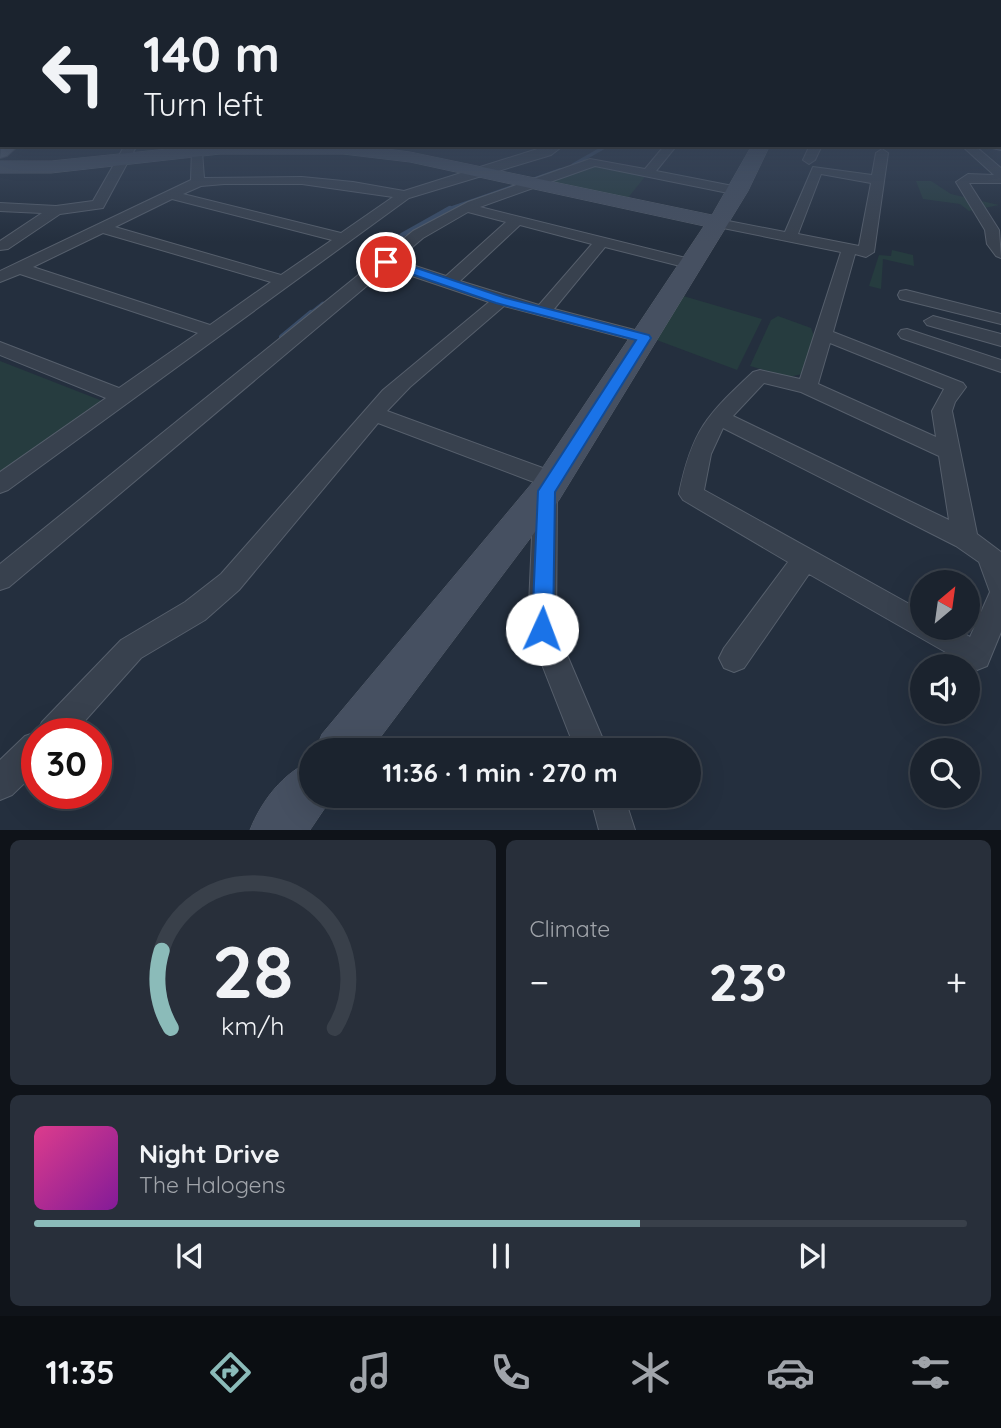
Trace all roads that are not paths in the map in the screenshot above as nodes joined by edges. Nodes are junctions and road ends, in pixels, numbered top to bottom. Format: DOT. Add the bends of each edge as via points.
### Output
graph roads {
  1 [pos="62,165"];
  2 [pos="120,165"];
  3 [pos="197,165"];
  4 [pos="447,165"];
  5 [pos="502,165"];
  6 [pos="589,165"];
  7 [pos="607,165"];
  8 [pos="655,165"];
  9 [pos="751,165"];
  10 [pos="880,165"];
  11 [pos="995,166"];
  12 [pos="0,167"];
  13 [pos="482,171"];
  14 [pos="648,173"];
  15 [pos="1001,177"];
  16 [pos="529,180"];
  17 [pos="878,180"];
  18 [pos="198,182"];
  19 [pos="738,191"];
  20 [pos="171,195"];
  21 [pos="404,195"];
  22 [pos="0,207"];
  23 [pos="467,208"];
  24 [pos="56,210"];
  25 [pos="517,220"];
  26 [pos="718,223"];
  27 [pos="102,228"];
  28 [pos="790,237"];
  29 [pos="343,238"];
  30 [pos="602,242"];
  31 [pos="1,246"];
  32 [pos="849,249"];
  33 [pos="1001,253"];
  34 [pos="38,258"];
  35 [pos="386,262"];
  36 [pos="692,264"];
  37 [pos="19,268"];
  38 [pos="0,277"];
  39 [pos="284,281"];
  40 [pos="448,283"];
  41 [pos="906,295"];
  42 [pos="501,300"];
  43 [pos="543,312"];
  44 [pos="1001,319"];
  45 [pos="933,321"];
  46 [pos="212,332"];
  47 [pos="823,334"];
  48 [pos="906,334"];
  49 [pos="645,338"];
  50 [pos="1001,340"];
  51 [pos="0,348"];
  52 [pos="1001,366"];
  53 [pos="807,387"];
  54 [pos="122,397"];
  55 [pos="374,414"];
  56 [pos="718,417"];
  57 [pos="950,452"];
  58 [pos="0,484"];
  59 [pos="550,486"];
  60 [pos="965,540"];
  61 [pos="805,559"];
  62 [pos="0,579"];
  63 [pos="1001,588"];
  64 [pos="1001,597"];
  65 [pos="910,618"];
  66 [pos="950,640"];
  67 [pos="734,658"];
  68 [pos="67,718"];
  69 [pos="349,738"];
  70 [pos="587,738"];
  71 [pos="21,763"];
  72 [pos="0,783"];
  73 [pos="299,802"];
  74 [pos="611,808"];
  75 [pos="276,830"];
  76 [pos="617,830"];
  1 -- 12 [label="street"];
  2 -- 24 [label="street" via="98,205"];
  3 -- 18 [label="street"];
  4 -- 13 [label="street"];
  5 -- 13 [label="street"];
  6 -- 16 [label="street"];
  7 -- 14 [label="street"];
  8 -- 14 [label="street"];
  9 -- 19 [label="street"];
  10 -- 17 [label="street"];
  11 -- 15 [label="street"];
  13 -- 16 [label="street"];
  13 -- 21 [label="street"];
  14 -- 19 [label="street"];
  15 -- 33 [label="street" via="968,177 962,182"];
  16 -- 23 [label="street"];
  16 -- 26 [label="street"];
  17 -- 28 [label="street" via="817,170"];
  17 -- 32 [label="street" via="866,252"];
  18 -- 20 [label="street"];
  18 -- 21 [label="street" via="293,178"];
  19 -- 26 [label="street"];
  20 -- 27 [label="street"];
  20 -- 29 [label="street"];
  21 -- 29 [label="street"];
  22 -- 24 [label="street"];
  23 -- 25 [label="street"];
  23 -- 35 [label="street" via="417,232"];
  24 -- 31 [label="street"];
  25 -- 30 [label="street"];
  25 -- 40 [label="street"];
  26 -- 28 [label="street"];
  26 -- 36 [label="street"];
  27 -- 34 [label="street"];
  27 -- 39 [label="street"];
  28 -- 32 [label="street"];
  29 -- 39 [label="street"];
  30 -- 36 [label="street"];
  30 -- 43 [label="street"];
  31 -- 34 [label="street"];
  32 -- 47 [label="street"];
  34 -- 37 [label="street"];
  35 -- 40 [label="street"];
  35 -- 62 [label="street"];
  36 -- 49 [label="street"];
  37 -- 38 [label="street"];
  37 -- 46 [label="street"];
  39 -- 46 [label="street"];
  40 -- 42 [label="street"];
  41 -- 44 [label="street"];
  42 -- 43 [label="street"];
  42 -- 55 [label="street" via="410,376"];
  43 -- 49 [label="street"];
  45 -- 50 [label="street"];
  46 -- 54 [label="street"];
  47 -- 53 [label="street"];
  47 -- 57 [label="street" via="956,387 942,411"];
  48 -- 52 [label="street"];
  49 -- 59 [label="street"];
  51 -- 54 [label="street"];
  53 -- 56 [label="street" via="760,376"];
  53 -- 57 [label="street"];
  54 -- 58 [label="street"];
  55 -- 59 [label="street"];
  55 -- 68 [label="street" via="230,582 195,611 131,649"];
  56 -- 60 [label="street"];
  56 -- 61 [label="street" via="697,455 691,494"];
  57 -- 60 [label="street"];
  59 -- 69 [label="street"];
  59 -- 70 [label="street" via="542,629"];
  60 -- 63 [label="street" via="990,556"];
  61 -- 65 [label="street"];
  61 -- 67 [label="street"];
  64 -- 66 [label="street" via="977,656"];
  71 -- 72 [label="street"];
  73 -- 75 [label="street"];
  74 -- 76 [label="street"];
}
